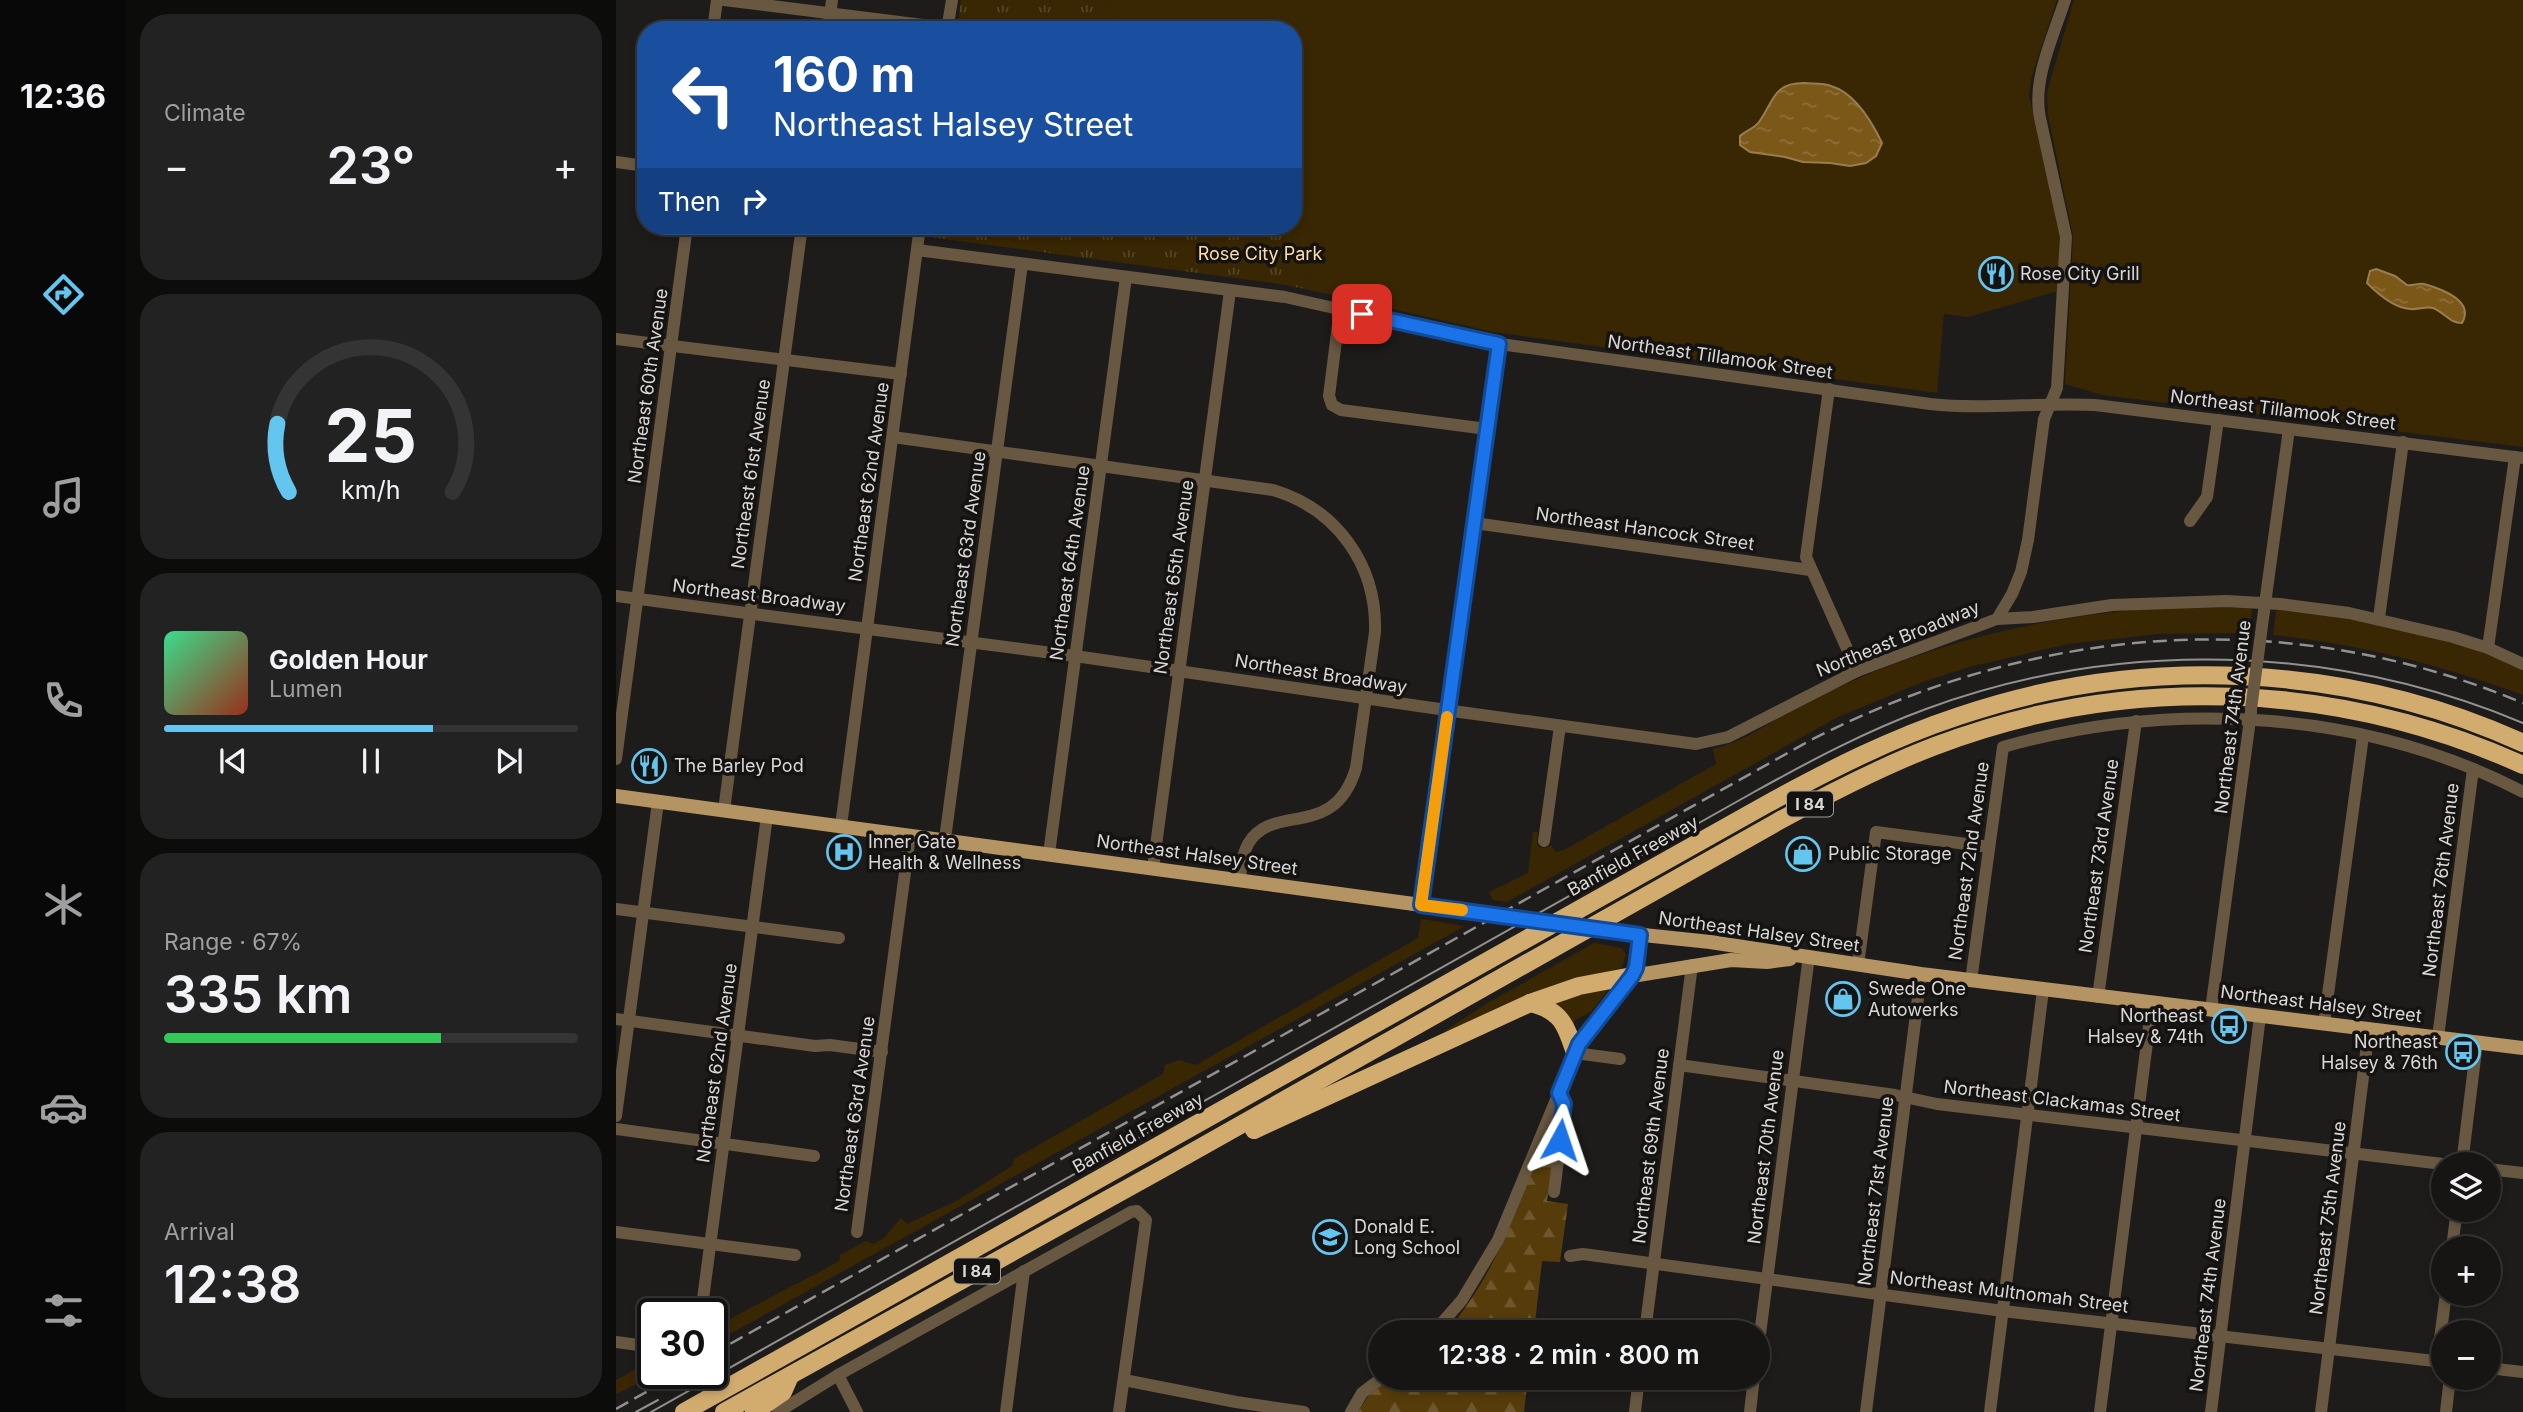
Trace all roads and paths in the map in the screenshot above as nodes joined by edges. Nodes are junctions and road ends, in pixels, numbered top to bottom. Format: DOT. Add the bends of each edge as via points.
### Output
graph roads {
  1 [pos="717,0"];
  2 [pos="724,0"];
  3 [pos="952,0"];
  4 [pos="2065,0"];
  5 [pos="831,7"];
  6 [pos="714,21"];
  7 [pos="905,21"];
  8 [pos="948,21"];
  9 [pos="616,162"];
  10 [pos="637,165"];
  11 [pos="686,235"];
  12 [pos="801,235"];
  13 [pos="919,235"];
  14 [pos="917,250"];
  15 [pos="1022,264"];
  16 [pos="1126,277"];
  17 [pos="1230,291"];
  18 [pos="1340,309"];
  19 [pos="616,339"];
  20 [pos="1499,344"];
  21 [pos="671,345"];
  22 [pos="784,360"];
  23 [pos="901,374"];
  24 [pos="1829,389"];
  25 [pos="2049,404"];
  26 [pos="2218,420"];
  27 [pos="1487,429"];
  28 [pos="2289,429"];
  29 [pos="893,437"];
  30 [pos="2403,442"];
  31 [pos="997,451"];
  32 [pos="2519,457"];
  33 [pos="1100,466"];
  34 [pos="1204,480"];
  35 [pos="2190,521"];
  36 [pos="1474,523"];
  37 [pos="1810,570"];
  38 [pos="616,596"];
  39 [pos="637,599"];
  40 [pos="2265,607"];
  41 [pos="750,613"];
  42 [pos="2379,618"];
  43 [pos="1997,619"];
  44 [pos="866,627"];
  45 [pos="971,642"];
  46 [pos="2487,648"];
  47 [pos="1075,656"];
  48 [pos="2523,664"];
  49 [pos="1179,671"];
  50 [pos="1857,671"];
  51 [pos="1366,699"];
  52 [pos="1448,711"];
  53 [pos="2251,715"];
  54 [pos="2136,721"];
  55 [pos="1560,726"];
  56 [pos="2363,736"];
  57 [pos="2523,743"];
  58 [pos="616,759"];
  59 [pos="2523,765"];
  60 [pos="2473,769"];
  61 [pos="2523,792"];
  62 [pos="616,796"];
  63 [pos="658,802"];
  64 [pos="724,810"];
  65 [pos="767,816"];
  66 [pos="841,826"];
  67 [pos="910,835"];
  68 [pos="945,839"];
  69 [pos="1544,841"];
  70 [pos="1989,847"];
  71 [pos="1049,854"];
  72 [pos="1153,868"];
  73 [pos="1240,880"];
  74 [pos="1421,905"];
  75 [pos="616,909"];
  76 [pos="644,912"];
  77 [pos="753,927"];
  78 [pos="1640,935"];
  79 [pos="839,938"];
  80 [pos="1809,956"];
  81 [pos="1692,965"];
  82 [pos="1858,965"];
  83 [pos="1921,974"];
  84 [pos="1632,976"];
  85 [pos="1971,981"];
  86 [pos="2043,990"];
  87 [pos="2098,997"];
  88 [pos="1530,1003"];
  89 [pos="2152,1003"];
  90 [pos="2211,1010"];
  91 [pos="2260,1016"];
  92 [pos="623,1020"];
  93 [pos="2324,1024"];
  94 [pos="2369,1029"];
  95 [pos="738,1035"];
  96 [pos="2438,1037"];
  97 [pos="2477,1042"];
  98 [pos="2523,1048"];
  99 [pos="882,1052"];
  100 [pos="1575,1053"];
  101 [pos="1620,1059"];
  102 [pos="1679,1065"];
  103 [pos="1792,1082"];
  104 [pos="1559,1093"];
  105 [pos="1906,1098"];
  106 [pos="616,1116"];
  107 [pos="2028,1116"];
  108 [pos="2136,1128"];
  109 [pos="616,1129"];
  110 [pos="2245,1141"];
  111 [pos="723,1143"];
  112 [pos="2463,1152"];
  113 [pos="2353,1153"];
  114 [pos="814,1156"];
  115 [pos="2431,1163"];
  116 [pos="1164,1168"];
  117 [pos="2501,1170"];
  118 [pos="2523,1173"];
  119 [pos="1554,1192"];
  120 [pos="616,1232"];
  121 [pos="857,1232"];
  122 [pos="710,1244"];
  123 [pos="795,1255"];
  124 [pos="1570,1256"];
  125 [pos="1654,1263"];
  126 [pos="1024,1271"];
  127 [pos="1767,1278"];
  128 [pos="1881,1294"];
  129 [pos="703,1298"];
  130 [pos="2003,1311"];
  131 [pos="1444,1320"];
  132 [pos="1647,1320"];
  133 [pos="1762,1320"];
  134 [pos="2112,1323"];
  135 [pos="2220,1336"];
  136 [pos="616,1342"];
  137 [pos="637,1345"];
  138 [pos="2329,1349"];
  139 [pos="2431,1361"];
  140 [pos="2501,1369"];
  141 [pos="2523,1372"];
  142 [pos="838,1375"];
  143 [pos="790,1376"];
  144 [pos="1124,1380"];
  145 [pos="1368,1388"];
  146 [pos="1638,1390"];
  147 [pos="1753,1390"];
  148 [pos="2449,1390"];
  149 [pos="1235,1407"];
  150 [pos="684,1412"];
  151 [pos="724,1412"];
  152 [pos="754,1412"];
  153 [pos="778,1412"];
  154 [pos="857,1412"];
  155 [pos="1006,1412"];
  156 [pos="1119,1412"];
  157 [pos="1304,1412"];
  158 [pos="1351,1412"];
  159 [pos="1635,1412"];
  160 [pos="1750,1412"];
  161 [pos="1866,1412"];
  162 [pos="1990,1412"];
  163 [pos="2100,1412"];
  164 [pos="2211,1412"];
  165 [pos="2321,1412"];
  166 [pos="2446,1412"];
  1 -- 6 [label="street"];
  2 -- 5 [label="street"];
  3 -- 8 [label="street"];
  4 -- 25 [label="street" via="2038,99 2066,237 2057,388"];
  5 -- 7 [label="street"];
  9 -- 10 [label="street"];
  11 -- 21 [label="street, Northeast 60th Avenue"];
  12 -- 22 [label="street, Northeast 61st Avenue"];
  13 -- 14 [label="street, Northeast 62nd Avenue"];
  14 -- 15 [label="street, Northeast Tillamook Street"];
  14 -- 23 [label="street, Northeast 62nd Avenue"];
  15 -- 16 [label="street, Northeast Tillamook Street"];
  15 -- 31 [label="street, Northeast 63rd Avenue"];
  16 -- 17 [label="street, Northeast Tillamook Street"];
  16 -- 33 [label="street, Northeast 64th Avenue"];
  17 -- 18 [label="street, Northeast Tillamook Street"];
  17 -- 34 [label="street, Northeast 65th Avenue"];
  18 -- 20 [label="street, Northeast Tillamook Street"];
  18 -- 27 [label="street" via="1329,396 1332,405 1341,410"];
  19 -- 21 [label="street"];
  20 -- 24 [label="street, Northeast Tillamook Street"];
  20 -- 27 [label="street"];
  21 -- 22 [label="street"];
  21 -- 39 [label="street, Northeast 60th Avenue"];
  22 -- 23 [label="street"];
  22 -- 41 [label="street, Northeast 61st Avenue"];
  23 -- 29 [label="street, Northeast 62nd Avenue"];
  24 -- 25 [label="street, Northeast Tillamook Street" via="1945,405"];
  24 -- 37 [label="street" via="1806,557"];
  25 -- 26 [label="street, Northeast Tillamook Street"];
  25 -- 43 [label="street" via="2021,572"];
  26 -- 28 [label="street, Northeast Tillamook Street"];
  26 -- 35 [label="street" via="2207,497"];
  27 -- 36 [label="street"];
  28 -- 30 [label="street, Northeast Tillamook Street"];
  28 -- 40 [label="street, Northeast 74th Avenue"];
  29 -- 31 [label="street"];
  29 -- 44 [label="street, Northeast 62nd Avenue"];
  30 -- 32 [label="street, Northeast Tillamook Street"];
  30 -- 42 [label="street"];
  31 -- 33 [label="street"];
  31 -- 45 [label="street, Northeast 63rd Avenue"];
  32 -- 46 [label="street"];
  33 -- 34 [label="street"];
  33 -- 47 [label="street, Northeast 64th Avenue"];
  34 -- 49 [label="street, Northeast 65th Avenue"];
  34 -- 51 [label="street" via="1260,487 1297,498 1348,540 1365,572 1375,613"];
  36 -- 37 [label="street, Northeast Hancock Street"];
  36 -- 52 [label="street"];
  37 -- 50 [label="street"];
  38 -- 39 [label="street, Northeast Broadway"];
  39 -- 41 [label="street, Northeast Broadway"];
  39 -- 58 [label="street, Northeast 60th Avenue"];
  40 -- 42 [label="street, Northeast Broadway"];
  40 -- 43 [label="street, Northeast Broadway" via="2197,601 2137,603"];
  40 -- 53 [label="street, Northeast 74th Avenue, bridge"];
  41 -- 44 [label="street, Northeast Broadway"];
  41 -- 64 [label="street, Northeast 61st Avenue"];
  42 -- 46 [label="street, Northeast Broadway"];
  43 -- 50 [label="street, Northeast Broadway"];
  44 -- 45 [label="street, Northeast Broadway"];
  44 -- 66 [label="street, Northeast 62nd Avenue"];
  45 -- 47 [label="street, Northeast Broadway"];
  45 -- 68 [label="street, Northeast 63rd Avenue"];
  46 -- 48 [label="street, Northeast Broadway"];
  47 -- 49 [label="street, Northeast Broadway"];
  47 -- 71 [label="street, Northeast 64th Avenue"];
  49 -- 51 [label="street, Northeast Broadway"];
  49 -- 72 [label="street, Northeast 65th Avenue"];
  50 -- 55 [label="street, Northeast Broadway" via="1728,737 1707,743"];
  51 -- 52 [label="street, Northeast Broadway"];
  51 -- 73 [label="street" via="1356,768 1344,796 1325,812 1261,830 1245,851"];
  52 -- 55 [label="street, Northeast Broadway"];
  52 -- 74 [label="street"];
  53 -- 54 [label="street"];
  53 -- 56 [label="street"];
  53 -- 90 [label="street, Northeast 74th Avenue"];
  54 -- 70 [label="street, Northeast 72nd Avenue" via="2003,747"];
  54 -- 87 [label="street, Northeast 73rd Avenue"];
  55 -- 69 [label="street"];
  56 -- 60 [label="street" via="2422,750"];
  56 -- 93 [label="street"];
  57 -- 150 [label="highway, Banfield Freeway / I 84" via="2446,713 2378,694 2239,676 2097,683 2027,696 1927,727 1755,811"];
  59 -- 116 [label="highway, I 84" via="2407,723 2272,698 2134,698 1999,724 1901,760 1818,800"];
  60 -- 61 [label="street"];
  60 -- 96 [label="street, Northeast 76th Avenue"];
  62 -- 63 [label="main road, Northeast Halsey Street"];
  63 -- 64 [label="main road, Northeast Halsey Street"];
  63 -- 76 [label="street"];
  64 -- 65 [label="main road, Northeast Halsey Street"];
  65 -- 66 [label="main road, Northeast Halsey Street"];
  65 -- 77 [label="street, Northeast 62nd Avenue"];
  66 -- 67 [label="main road, Northeast Halsey Street"];
  67 -- 68 [label="main road, Northeast Halsey Street"];
  67 -- 99 [label="street, Northeast 63rd Avenue"];
  68 -- 71 [label="main road, Northeast Halsey Street"];
  70 -- 82 [label="street" via="1876,832"];
  70 -- 85 [label="street, Northeast 72nd Avenue"];
  71 -- 72 [label="main road, Northeast Halsey Street"];
  72 -- 73 [label="main road, Northeast Halsey Street"];
  73 -- 74 [label="main road, Northeast Halsey Street"];
  74 -- 78 [label="main road, Northeast Halsey Street, bridge"];
  75 -- 76 [label="street"];
  76 -- 77 [label="street"];
  76 -- 92 [label="street"];
  77 -- 79 [label="street"];
  77 -- 95 [label="street, Northeast 62nd Avenue"];
  78 -- 80 [label="main road, Northeast Halsey Street"];
  78 -- 84 [label="street"];
  80 -- 81 [label="main road"];
  80 -- 82 [label="main road, Northeast Halsey Street"];
  80 -- 103 [label="street, Northeast 70th Avenue"];
  81 -- 84 [label="main road"];
  81 -- 102 [label="street, Northeast 69th Avenue"];
  82 -- 83 [label="main road, Northeast Halsey Street"];
  83 -- 85 [label="main road, Northeast Halsey Street"];
  83 -- 105 [label="street, Northeast 71st Avenue"];
  84 -- 88 [label="highway" via="1579,986"];
  84 -- 100 [label="street"];
  85 -- 86 [label="main road, Northeast Halsey Street"];
  86 -- 87 [label="main road, Northeast Halsey Street"];
  86 -- 107 [label="street"];
  87 -- 89 [label="main road, Northeast Halsey Street"];
  88 -- 100 [label="highway" via="1554,1012 1566,1025"];
  88 -- 116 [label="highway" via="1204,1155"];
  89 -- 90 [label="main road, Northeast Halsey Street"];
  89 -- 108 [label="street"];
  90 -- 91 [label="main road, Northeast Halsey Street"];
  91 -- 93 [label="main road, Northeast Halsey Street"];
  91 -- 110 [label="street, Northeast 74th Avenue"];
  92 -- 95 [label="street"];
  92 -- 106 [label="street"];
  93 -- 94 [label="main road, Northeast Halsey Street"];
  94 -- 96 [label="main road, Northeast Halsey Street"];
  94 -- 113 [label="street, Northeast 75th Avenue"];
  95 -- 99 [label="street"];
  95 -- 111 [label="street, Northeast 62nd Avenue"];
  96 -- 97 [label="main road, Northeast Halsey Street"];
  97 -- 98 [label="main road, Northeast Halsey Street"];
  97 -- 112 [label="street"];
  99 -- 121 [label="street, Northeast 63rd Avenue"];
  100 -- 101 [label="street"];
  100 -- 104 [label="street"];
  102 -- 103 [label="street, Northeast Clackamas Street"];
  102 -- 125 [label="street, Northeast 69th Avenue"];
  103 -- 105 [label="street, Northeast Clackamas Street"];
  103 -- 127 [label="street, Northeast 70th Avenue"];
  104 -- 119 [label="street" via="1564,1114"];
  104 -- 131 [label="street" via="1498,1240"];
  105 -- 107 [label="street, Northeast Clackamas Street"];
  105 -- 128 [label="street, Northeast 71st Avenue"];
  107 -- 108 [label="street, Northeast Clackamas Street"];
  107 -- 130 [label="street"];
  108 -- 110 [label="street, Northeast Clackamas Street"];
  108 -- 134 [label="street"];
  109 -- 111 [label="street"];
  110 -- 113 [label="street, Northeast Clackamas Street"];
  110 -- 135 [label="street, Northeast 74th Avenue"];
  111 -- 114 [label="street"];
  111 -- 122 [label="street, Northeast 62nd Avenue"];
  113 -- 115 [label="street, Northeast Clackamas Street"];
  113 -- 138 [label="street, Northeast 75th Avenue"];
  116 -- 143 [label="highway, I 84"];
  117 -- 118 [label="street"];
  120 -- 122 [label="street"];
  122 -- 123 [label="street"];
  122 -- 129 [label="street, Northeast 62nd Avenue"];
  124 -- 125 [label="street, Northeast Multnomah Street"];
  125 -- 127 [label="street, Northeast Multnomah Street"];
  125 -- 132 [label="street, Northeast 69th Avenue"];
  126 -- 142 [label="street"];
  126 -- 144 [label="street" via="1130,1212 1141,1213 1146,1220"];
  126 -- 155 [label="street"];
  127 -- 128 [label="street, Northeast Multnomah Street"];
  127 -- 133 [label="street, Northeast 70th Avenue"];
  128 -- 130 [label="street, Northeast Multnomah Street"];
  128 -- 161 [label="street, Northeast 71st Avenue"];
  130 -- 134 [label="street, Northeast Multnomah Street"];
  130 -- 162 [label="street"];
  134 -- 135 [label="street, Northeast Multnomah Street"];
  134 -- 163 [label="street"];
  135 -- 138 [label="street, Northeast Multnomah Street"];
  135 -- 164 [label="street, Northeast 74th Avenue"];
  136 -- 137 [label="street"];
  138 -- 139 [label="street, Northeast Multnomah Street"];
  138 -- 165 [label="street, Northeast 75th Avenue"];
  140 -- 141 [label="street"];
  142 -- 153 [label="street"];
  142 -- 154 [label="street"];
  143 -- 151 [label="highway, I 84"];
  143 -- 152 [label="highway" via="783,1392"];
  144 -- 149 [label="street"];
  144 -- 156 [label="street"];
  145 -- 158 [label="street"];
  146 -- 159 [label="street"];
  147 -- 160 [label="street"];
  148 -- 166 [label="street"];
  149 -- 157 [label="street"];
}
